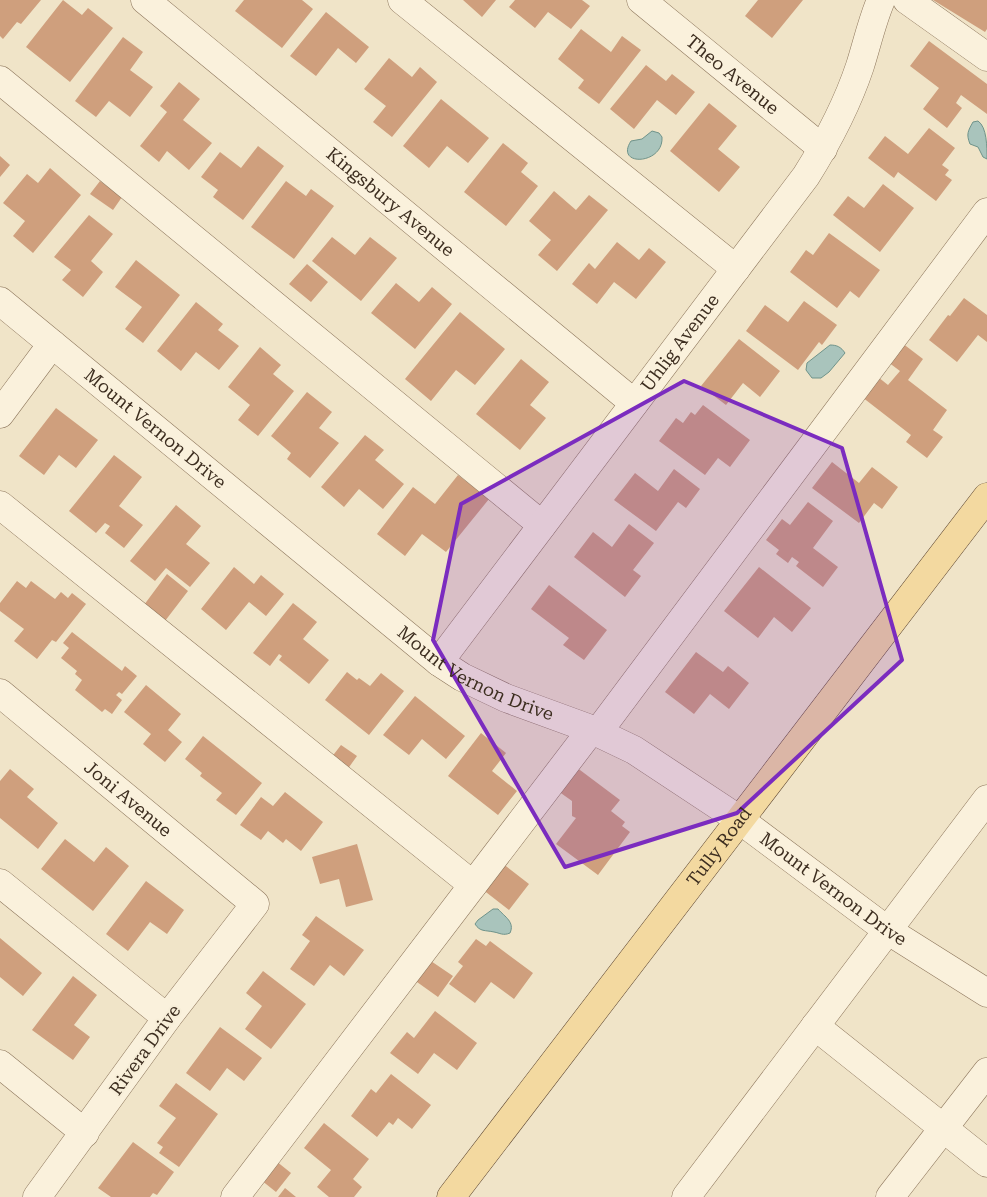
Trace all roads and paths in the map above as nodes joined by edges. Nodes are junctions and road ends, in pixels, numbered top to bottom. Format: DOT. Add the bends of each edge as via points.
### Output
graph roads {
  1 [pos="145,0"];
  2 [pos="402,0"];
  3 [pos="641,0"];
  4 [pos="881,0"];
  5 [pos="907,0"];
  6 [pos="987,57"];
  7 [pos="0,80"];
  8 [pos="823,149"];
  9 [pos="987,212"];
  10 [pos="736,269"];
  11 [pos="0,301"];
  12 [pos="52,344"];
  13 [pos="634,403"];
  14 [pos="0,414"];
  15 [pos="987,497"];
  16 [pos="0,505"];
  17 [pos="542,525"];
  18 [pos="439,662"];
  19 [pos="0,693"];
  20 [pos="595,731"];
  21 [pos="987,799"];
  22 [pos="740,820"];
  23 [pos="0,883"];
  24 [pos="473,884"];
  25 [pos="255,904"];
  26 [pos="887,930"];
  27 [pos="987,992"];
  28 [pos="167,1018"];
  29 [pos="815,1026"];
  30 [pos="0,1064"];
  31 [pos="987,1072"];
  32 [pos="944,1128"];
  33 [pos="85,1133"];
  34 [pos="987,1163"];
  35 [pos="37,1197"];
  36 [pos="235,1197"];
  37 [pos="451,1197"];
  38 [pos="686,1197"];
  39 [pos="890,1197"];
  1 -- 13 [label="street, Kingsbury Avenue"];
  2 -- 10 [label="street"];
  3 -- 8 [label="street, Theo Avenue"];
  4 -- 8 [label="street, Uhlig Avenue" via="841,114"];
  5 -- 6 [label="street"];
  7 -- 17 [label="street"];
  8 -- 10 [label="street, Uhlig Avenue"];
  9 -- 20 [label="street"];
  10 -- 13 [label="street, Uhlig Avenue"];
  11 -- 12 [label="street, Mount Vernon Drive"];
  12 -- 14 [label="street"];
  12 -- 18 [label="street, Mount Vernon Drive"];
  13 -- 17 [label="street, Uhlig Avenue"];
  15 -- 22 [label="main road, Tully Road"];
  16 -- 24 [label="street"];
  17 -- 18 [label="street, Uhlig Avenue"];
  18 -- 20 [label="street, Mount Vernon Drive" via="506,698"];
  19 -- 25 [label="street, Joni Avenue"];
  20 -- 22 [label="street, Mount Vernon Drive" via="634,750"];
  20 -- 24 [label="street"];
  21 -- 26 [label="street"];
  22 -- 26 [label="street, Mount Vernon Drive"];
  22 -- 37 [label="main road, Tully Road"];
  23 -- 28 [label="street"];
  24 -- 36 [label="street"];
  25 -- 28 [label="street, Rivera Drive"];
  26 -- 27 [label="street, Mount Vernon Drive"];
  26 -- 29 [label="street"];
  28 -- 33 [label="street, Rivera Drive"];
  29 -- 32 [label="street"];
  29 -- 38 [label="street"];
  30 -- 33 [label="street"];
  31 -- 32 [label="street"];
  32 -- 34 [label="street"];
  32 -- 39 [label="street"];
  33 -- 35 [label="street, Rivera Drive"];
}
